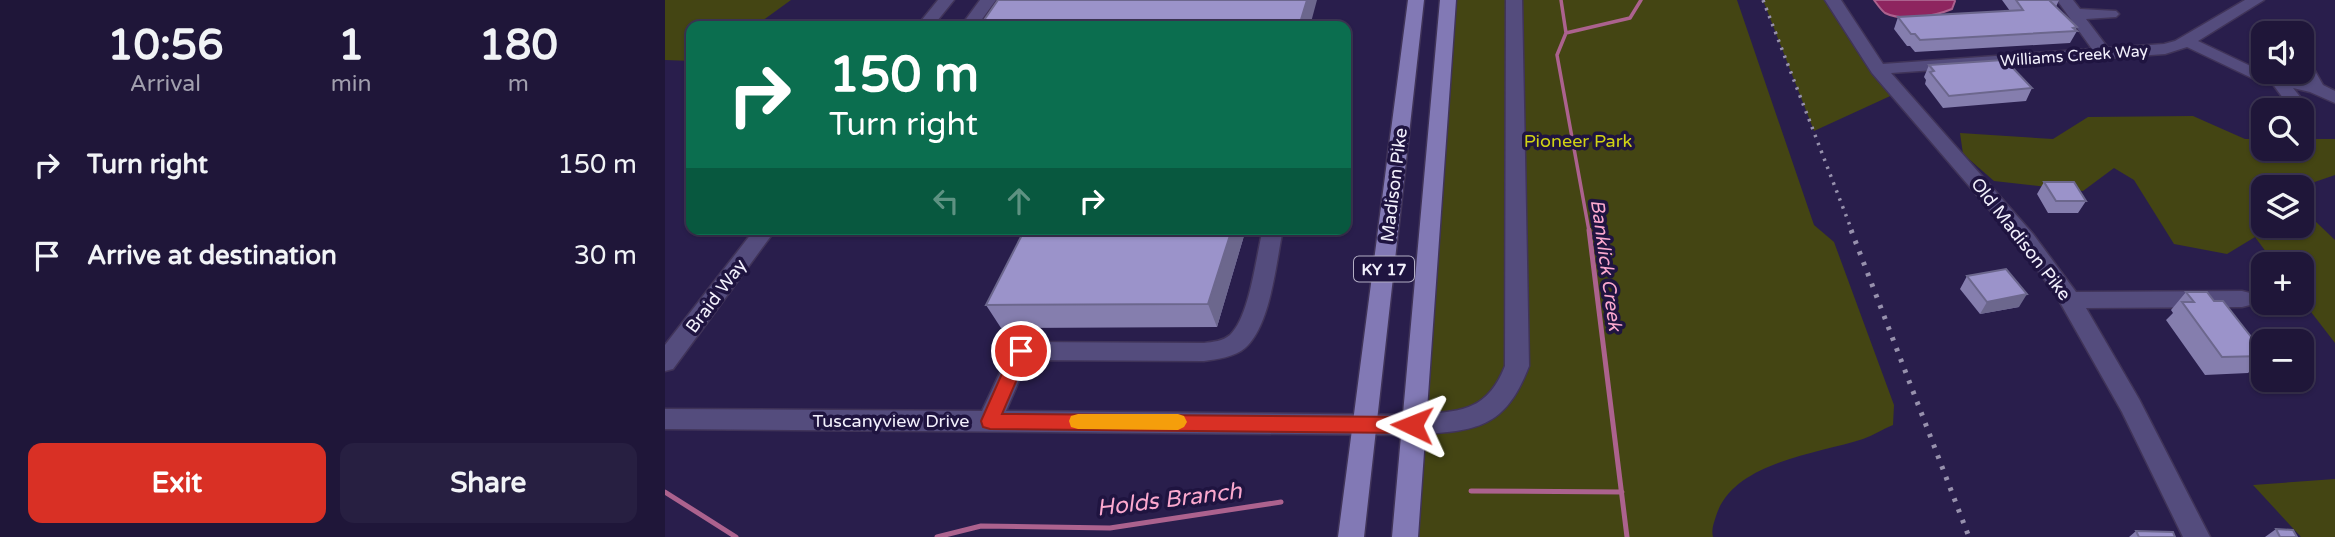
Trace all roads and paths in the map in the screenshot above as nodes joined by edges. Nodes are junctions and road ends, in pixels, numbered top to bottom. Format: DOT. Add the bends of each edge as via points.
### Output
graph roads {
  1 [pos="946,0"];
  2 [pos="988,0"];
  3 [pos="1416,0"];
  4 [pos="1448,0"];
  5 [pos="1514,0"];
  6 [pos="1833,0"];
  7 [pos="2256,0"];
  8 [pos="2069,7"];
  9 [pos="2111,14"];
  10 [pos="929,21"];
  11 [pos="973,21"];
  12 [pos="2186,41"];
  13 [pos="2103,54"];
  14 [pos="1878,69"];
  15 [pos="2251,69"];
  16 [pos="2292,84"];
  17 [pos="2314,84"];
  18 [pos="2316,88"];
  19 [pos="2335,98"];
  20 [pos="761,235"];
  21 [pos="1272,235"];
  22 [pos="2242,299"];
  23 [pos="2070,300"];
  24 [pos="665,362"];
  25 [pos="665,419"];
  26 [pos="990,421"];
  27 [pos="1365,423"];
  28 [pos="1412,425"];
  29 [pos="1351,537"];
  30 [pos="1405,537"];
  31 [pos="2197,537"];
  1 -- 10 [label="street"];
  2 -- 11 [label="street"];
  3 -- 27 [label="main road, Madison Pike / KY 17"];
  4 -- 28 [label="main road, Madison Pike / KY 17"];
  5 -- 28 [label="street, Tuscanyview Drive" via="1517,366 1511,388 1498,404 1480,415"];
  6 -- 14 [label="street, Old Madison Pike"];
  7 -- 12 [label="street, Williams Creek Way"];
  8 -- 9 [label="street"];
  8 -- 13 [label="street"];
  12 -- 13 [label="street, Williams Creek Way" via="2165,49"];
  12 -- 15 [label="street"];
  13 -- 14 [label="street, Williams Creek Way"];
  14 -- 23 [label="street, Old Madison Pike" via="2026,239"];
  16 -- 18 [label="street"];
  17 -- 18 [label="street"];
  18 -- 19 [label="street"];
  20 -- 24 [label="street, Braid Way"];
  21 -- 26 [label="street" via="1249,326 1238,341 1204,352 1021,351"];
  22 -- 23 [label="street"];
  23 -- 31 [label="street, Old Madison Pike" via="2131,406"];
  25 -- 26 [label="street, Tuscanyview Drive"];
  26 -- 27 [label="street, Tuscanyview Drive"];
  27 -- 28 [label="street, Tuscanyview Drive"];
  27 -- 29 [label="main road, Madison Pike / KY 17"];
  28 -- 30 [label="main road, Madison Pike / KY 17"];
}
